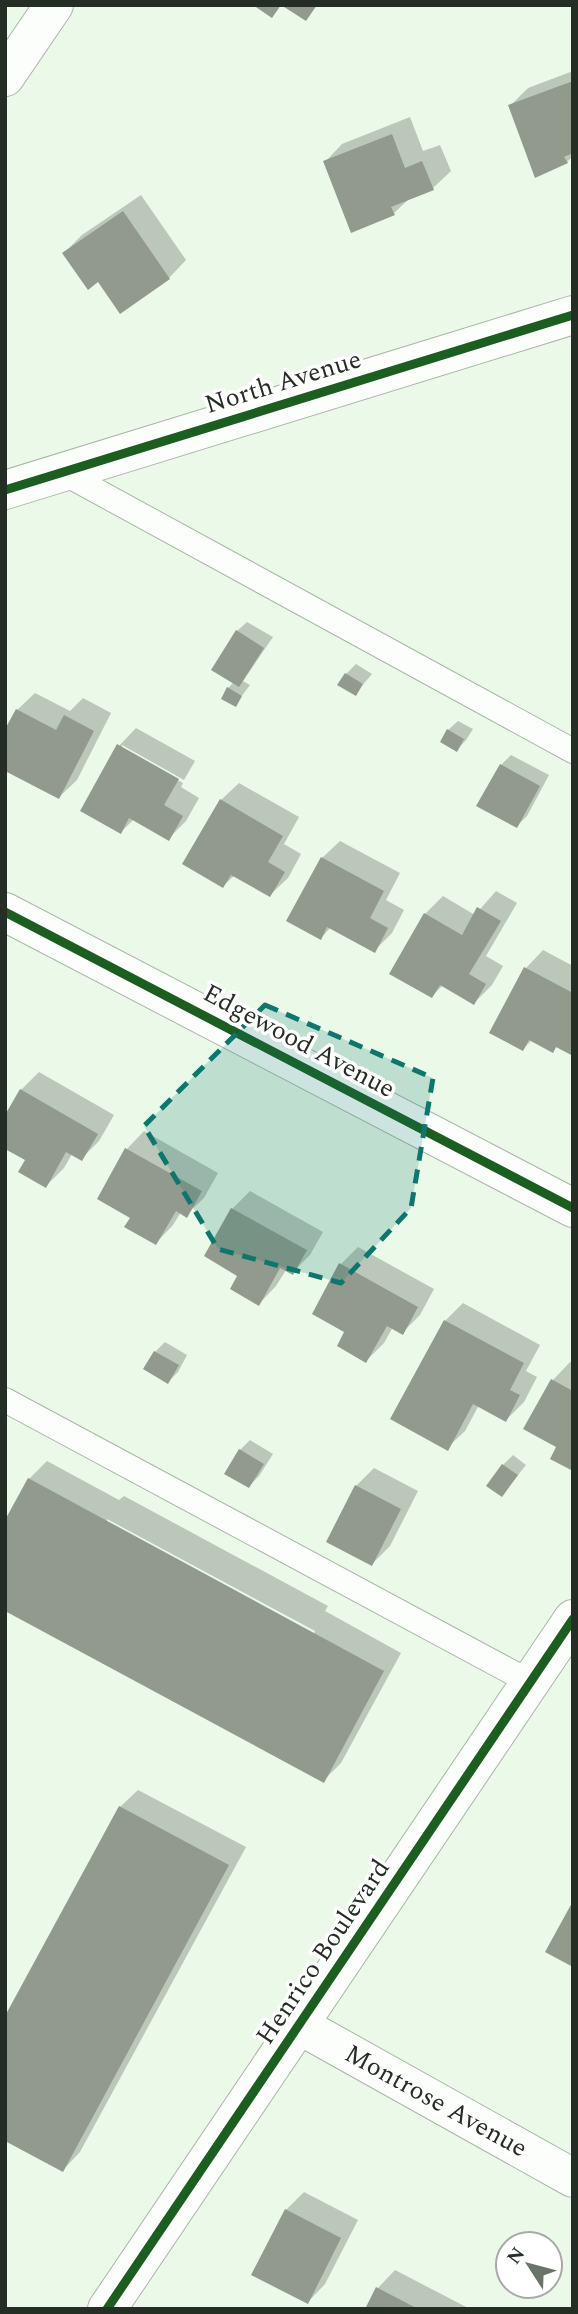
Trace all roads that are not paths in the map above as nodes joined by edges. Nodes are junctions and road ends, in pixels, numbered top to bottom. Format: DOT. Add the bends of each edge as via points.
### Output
graph roads {
  1 [pos="54,5"];
  2 [pos="5,77"];
  3 [pos="573,315"];
  4 [pos="62,472"];
  5 [pos="5,490"];
  6 [pos="573,751"];
  7 [pos="5,912"];
  8 [pos="573,1208"];
  9 [pos="5,1400"];
  10 [pos="573,1619"];
  11 [pos="530,1682"];
  12 [pos="299,2025"];
  13 [pos="573,2178"];
  14 [pos="107,2309"];
  1 -- 2 [label="street"];
  3 -- 4 [label="street, North Avenue"];
  4 -- 5 [label="street, North Avenue"];
  4 -- 6 [label="lane"];
  7 -- 8 [label="street, Edgewood Avenue"];
  9 -- 11 [label="lane"];
  10 -- 11 [label="street, Henrico Boulevard"];
  11 -- 12 [label="street, Henrico Boulevard"];
  12 -- 13 [label="street, Montrose Avenue"];
  12 -- 14 [label="street, Henrico Boulevard"];
}
